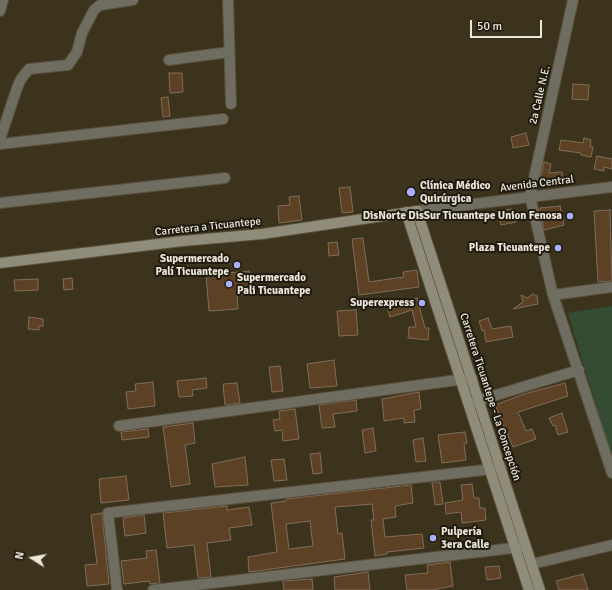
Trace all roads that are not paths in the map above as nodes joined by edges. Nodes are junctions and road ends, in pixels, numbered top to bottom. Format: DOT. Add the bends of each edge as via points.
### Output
graph roads {
  1 [pos="2,0"];
  2 [pos="133,0"];
  3 [pos="228,0"];
  4 [pos="574,0"];
  5 [pos="118,1"];
  6 [pos="0,11"];
  7 [pos="229,52"];
  8 [pos="169,60"];
  9 [pos="230,104"];
  10 [pos="223,119"];
  11 [pos="0,139"];
  12 [pos="0,144"];
  13 [pos="225,178"];
  14 [pos="612,187"];
  15 [pos="530,196"];
  16 [pos="0,203"];
  17 [pos="417,211"];
  18 [pos="406,212"];
  19 [pos="0,263"];
  20 [pos="612,287"];
  21 [pos="553,295"];
  22 [pos="579,370"];
  23 [pos="472,378"];
  24 [pos="460,380"];
  25 [pos="479,401"];
  26 [pos="468,404"];
  27 [pos="119,426"];
  28 [pos="501,468"];
  29 [pos="490,469"];
  30 [pos="612,473"];
  31 [pos="612,545"];
  32 [pos="526,546"];
  33 [pos="515,548"];
  34 [pos="532,564"];
  35 [pos="117,590"];
  36 [pos="153,590"];
  37 [pos="529,590"];
  38 [pos="540,590"];
  1 -- 6 [label="street"];
  2 -- 5 [label="street"];
  3 -- 7 [label="street"];
  4 -- 15 [label="street, 2a Calle N.E."];
  5 -- 11 [label="street" via="100,5 94,10 82,33 77,52 68,65 29,69 17,88"];
  7 -- 8 [label="street"];
  7 -- 9 [label="street"];
  10 -- 12 [label="street"];
  13 -- 16 [label="street"];
  14 -- 15 [label="street, Avenida Central"];
  15 -- 17 [label="street, Avenida Central"];
  15 -- 21 [label="street"];
  17 -- 18 [label="main road, Carretera a Ticuantepe"];
  17 -- 23 [label="main road, Carretera Ticuantepe - La Concepción"];
  18 -- 19 [label="main road, Carretera a Ticuantepe" via="262,234"];
  18 -- 24 [label="main road, Carretera Ticuantepe - La Concepción"];
  20 -- 21 [label="street"];
  21 -- 22 [label="street"];
  22 -- 25 [label="street"];
  22 -- 30 [label="street"];
  23 -- 24 [label="street"];
  23 -- 25 [label="main road, Carretera Ticuantepe - La Concepción"];
  24 -- 26 [label="main road, Carretera Ticuantepe - La Concepción"];
  24 -- 27 [label="street"];
  25 -- 26 [label="street"];
  25 -- 28 [label="main road, Carretera Ticuantepe - La Concepción"];
  26 -- 29 [label="main road, Carretera Ticuantepe - La Concepción"];
  28 -- 29 [label="street"];
  28 -- 32 [label="main road, Carretera Ticuantepe - La Concepción"];
  29 -- 33 [label="main road, Carretera Ticuantepe - La Concepción"];
  29 -- 35 [label="street" via="108,513"];
  31 -- 34 [label="street"];
  32 -- 33 [label="street"];
  32 -- 34 [label="main road, Carretera Ticuantepe - La Concepción"];
  33 -- 36 [label="street"];
  33 -- 37 [label="main road, Carretera Ticuantepe - La Concepción"];
  34 -- 38 [label="main road, Carretera Ticuantepe - La Concepción"];
}
